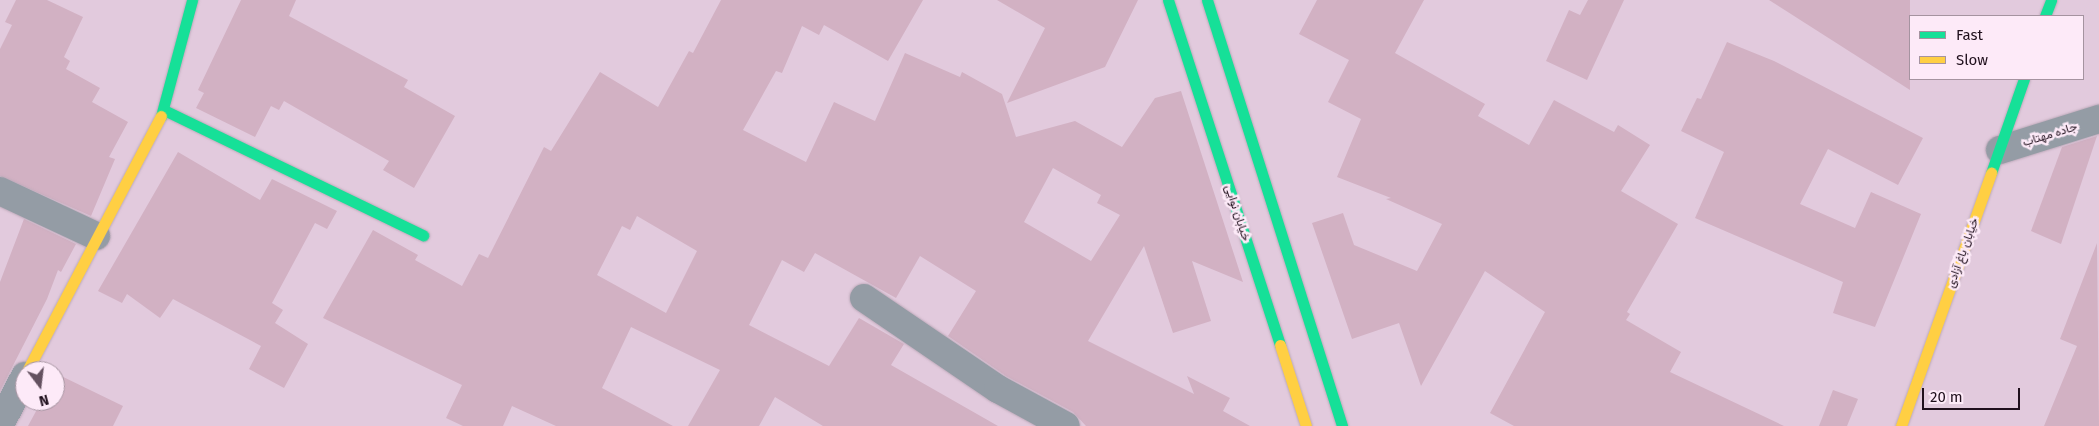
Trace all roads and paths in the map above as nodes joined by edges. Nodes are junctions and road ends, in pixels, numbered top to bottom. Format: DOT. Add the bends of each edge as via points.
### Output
graph roads {
  1 [pos="192,0"];
  2 [pos="1168,0"];
  3 [pos="1207,0"];
  4 [pos="2051,0"];
  5 [pos="2045,15"];
  6 [pos="2024,80"];
  7 [pos="164,110"];
  8 [pos="2099,119"];
  9 [pos="2000,150"];
  10 [pos="0,191"];
  11 [pos="423,235"];
  12 [pos="96,236"];
  13 [pos="864,298"];
  14 [pos="32,361"];
  15 [pos="15,396"];
  16 [pos="0,425"];
  17 [pos="1066,426"];
  18 [pos="1306,426"];
  19 [pos="1342,426"];
  20 [pos="1900,426"];
  1 -- 7 [label="street"];
  2 -- 18 [label="street, خیابان نوایی"];
  3 -- 19 [label="street"];
  4 -- 5 [label="street"];
  6 -- 9 [label="street, خیابان باغ آزادی"];
  7 -- 11 [label="street"];
  7 -- 12 [label="street"];
  8 -- 9 [label="street, جاده مهتاب"];
  9 -- 20 [label="street, خیابان باغ آزادی"];
  10 -- 12 [label="street"];
  12 -- 14 [label="street"];
  13 -- 17 [label="street" via="998,389"];
  15 -- 16 [label="street"];
}
